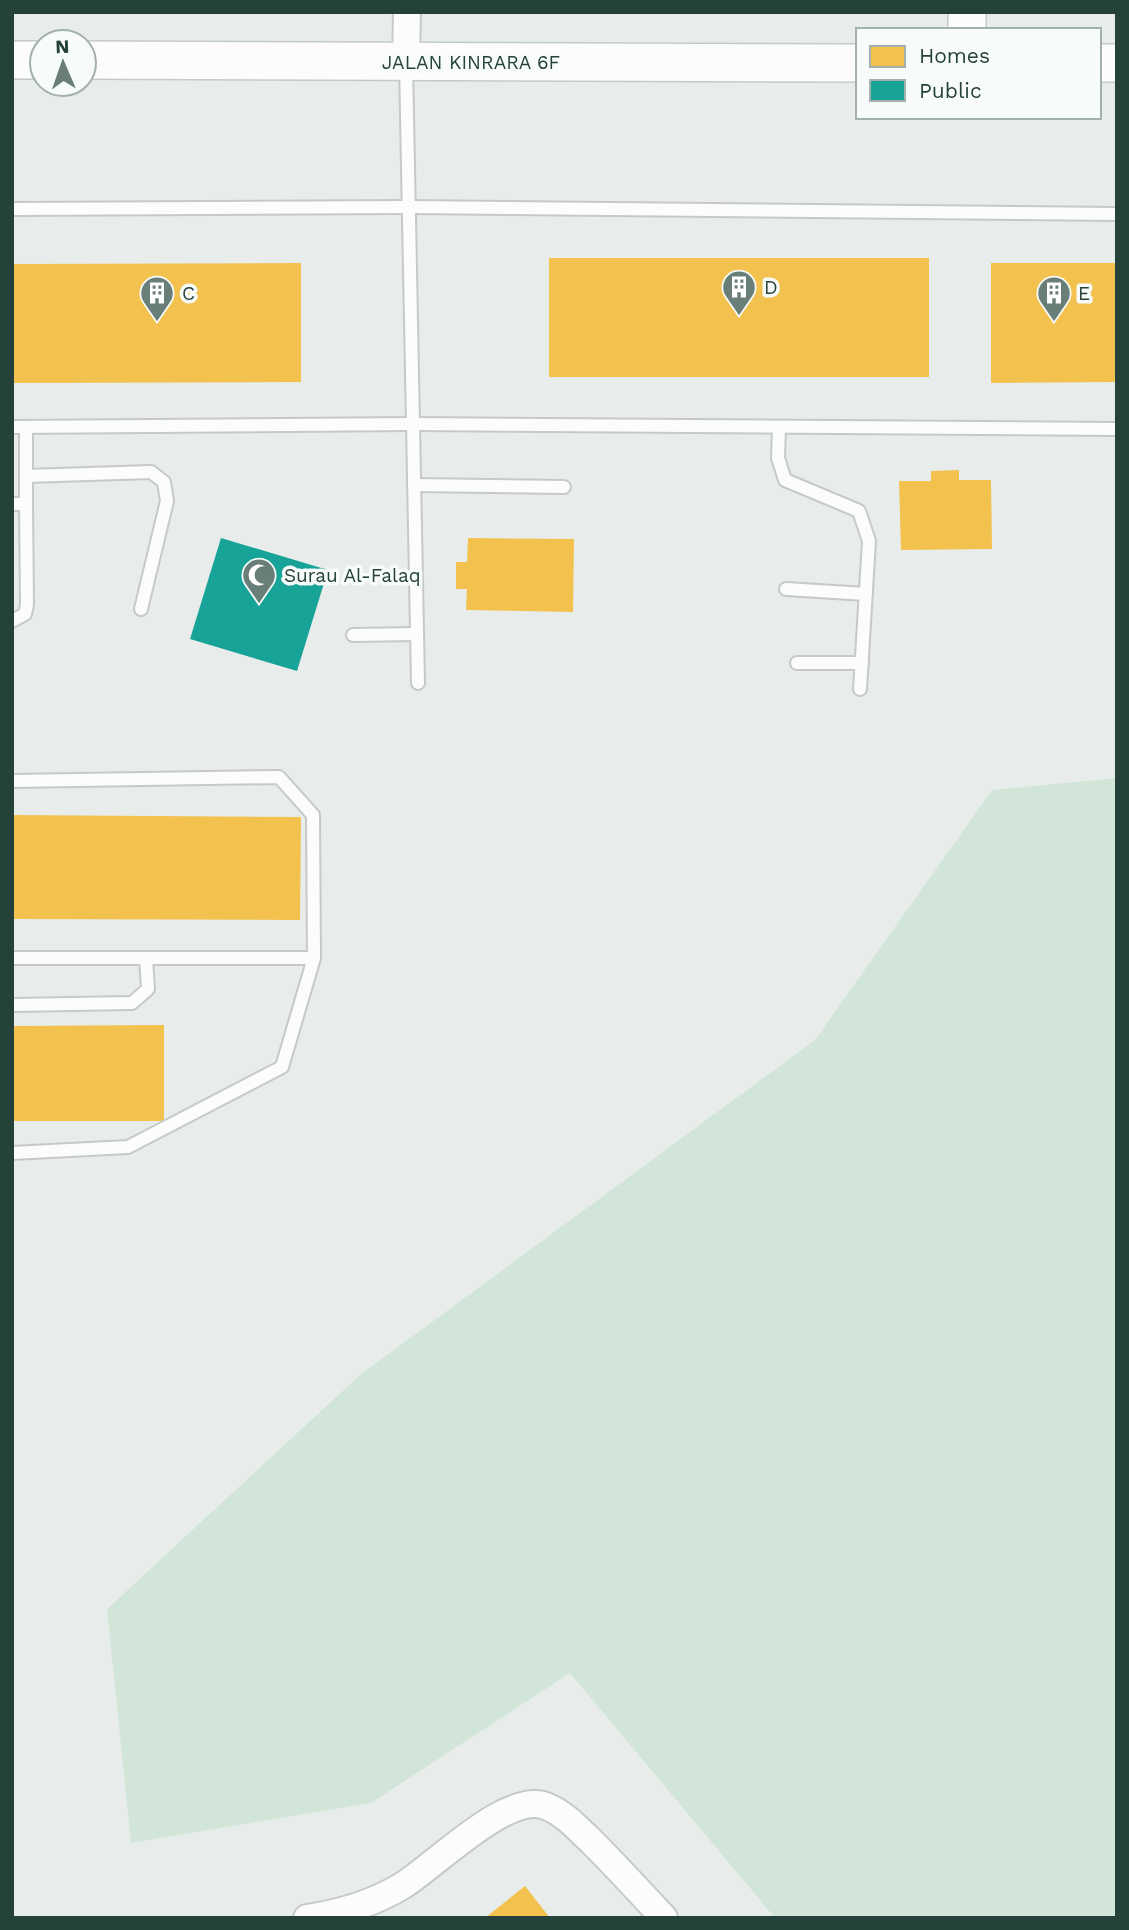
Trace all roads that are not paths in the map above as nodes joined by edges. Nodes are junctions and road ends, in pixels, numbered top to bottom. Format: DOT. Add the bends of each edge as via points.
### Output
graph roads {
  1 [pos="407,12"];
  2 [pos="98,60"];
  3 [pos="406,62"];
  4 [pos="856,63"];
  5 [pos="409,207"];
  6 [pos="12,209"];
  7 [pos="1117,214"];
  8 [pos="413,424"];
  9 [pos="12,427"];
  10 [pos="26,427"];
  11 [pos="779,427"];
  12 [pos="1117,429"];
  13 [pos="26,476"];
  14 [pos="414,485"];
  15 [pos="564,487"];
  16 [pos="12,504"];
  17 [pos="26,504"];
  18 [pos="786,589"];
  19 [pos="866,594"];
  20 [pos="141,609"];
  21 [pos="12,621"];
  22 [pos="416,634"];
  23 [pos="353,635"];
  24 [pos="797,663"];
  25 [pos="862,663"];
  26 [pos="418,683"];
  27 [pos="860,689"];
  28 [pos="12,780"];
  29 [pos="12,958"];
  30 [pos="146,958"];
  31 [pos="314,958"];
  32 [pos="12,1005"];
  33 [pos="12,1153"];
  34 [pos="307,1918"];
  35 [pos="664,1918"];
  1 -- 3 [label="street"];
  2 -- 3 [label="main road, JALAN KINRARA 6F"];
  3 -- 4 [label="main road, JALAN KINRARA 6F"];
  3 -- 5 [label="lane"];
  5 -- 6 [label="lane"];
  5 -- 7 [label="lane"];
  5 -- 8 [label="lane"];
  8 -- 10 [label="lane"];
  8 -- 11 [label="lane"];
  8 -- 14 [label="lane"];
  9 -- 10 [label="lane"];
  10 -- 13 [label="lane"];
  11 -- 12 [label="lane"];
  11 -- 19 [label="lane" via="778,458 785,480 859,511 869,541"];
  13 -- 17 [label="lane"];
  13 -- 20 [label="lane" via="151,471 163,482 167,501"];
  14 -- 15 [label="lane"];
  14 -- 22 [label="lane"];
  16 -- 17 [label="lane"];
  17 -- 21 [label="lane" via="27,605 25,614"];
  18 -- 19 [label="lane"];
  19 -- 25 [label="lane"];
  22 -- 23 [label="lane"];
  22 -- 26 [label="lane"];
  24 -- 25 [label="lane"];
  25 -- 27 [label="lane"];
  28 -- 31 [label="lane" via="279,777 313,815"];
  29 -- 30 [label="lane"];
  30 -- 31 [label="lane"];
  30 -- 32 [label="lane" via="148,989 132,1003"];
  31 -- 33 [label="lane" via="282,1067 128,1147"];
  34 -- 35 [label="street" via="369,1903 404,1885 498,1816 534,1803 548,1806 570,1821"];
}
